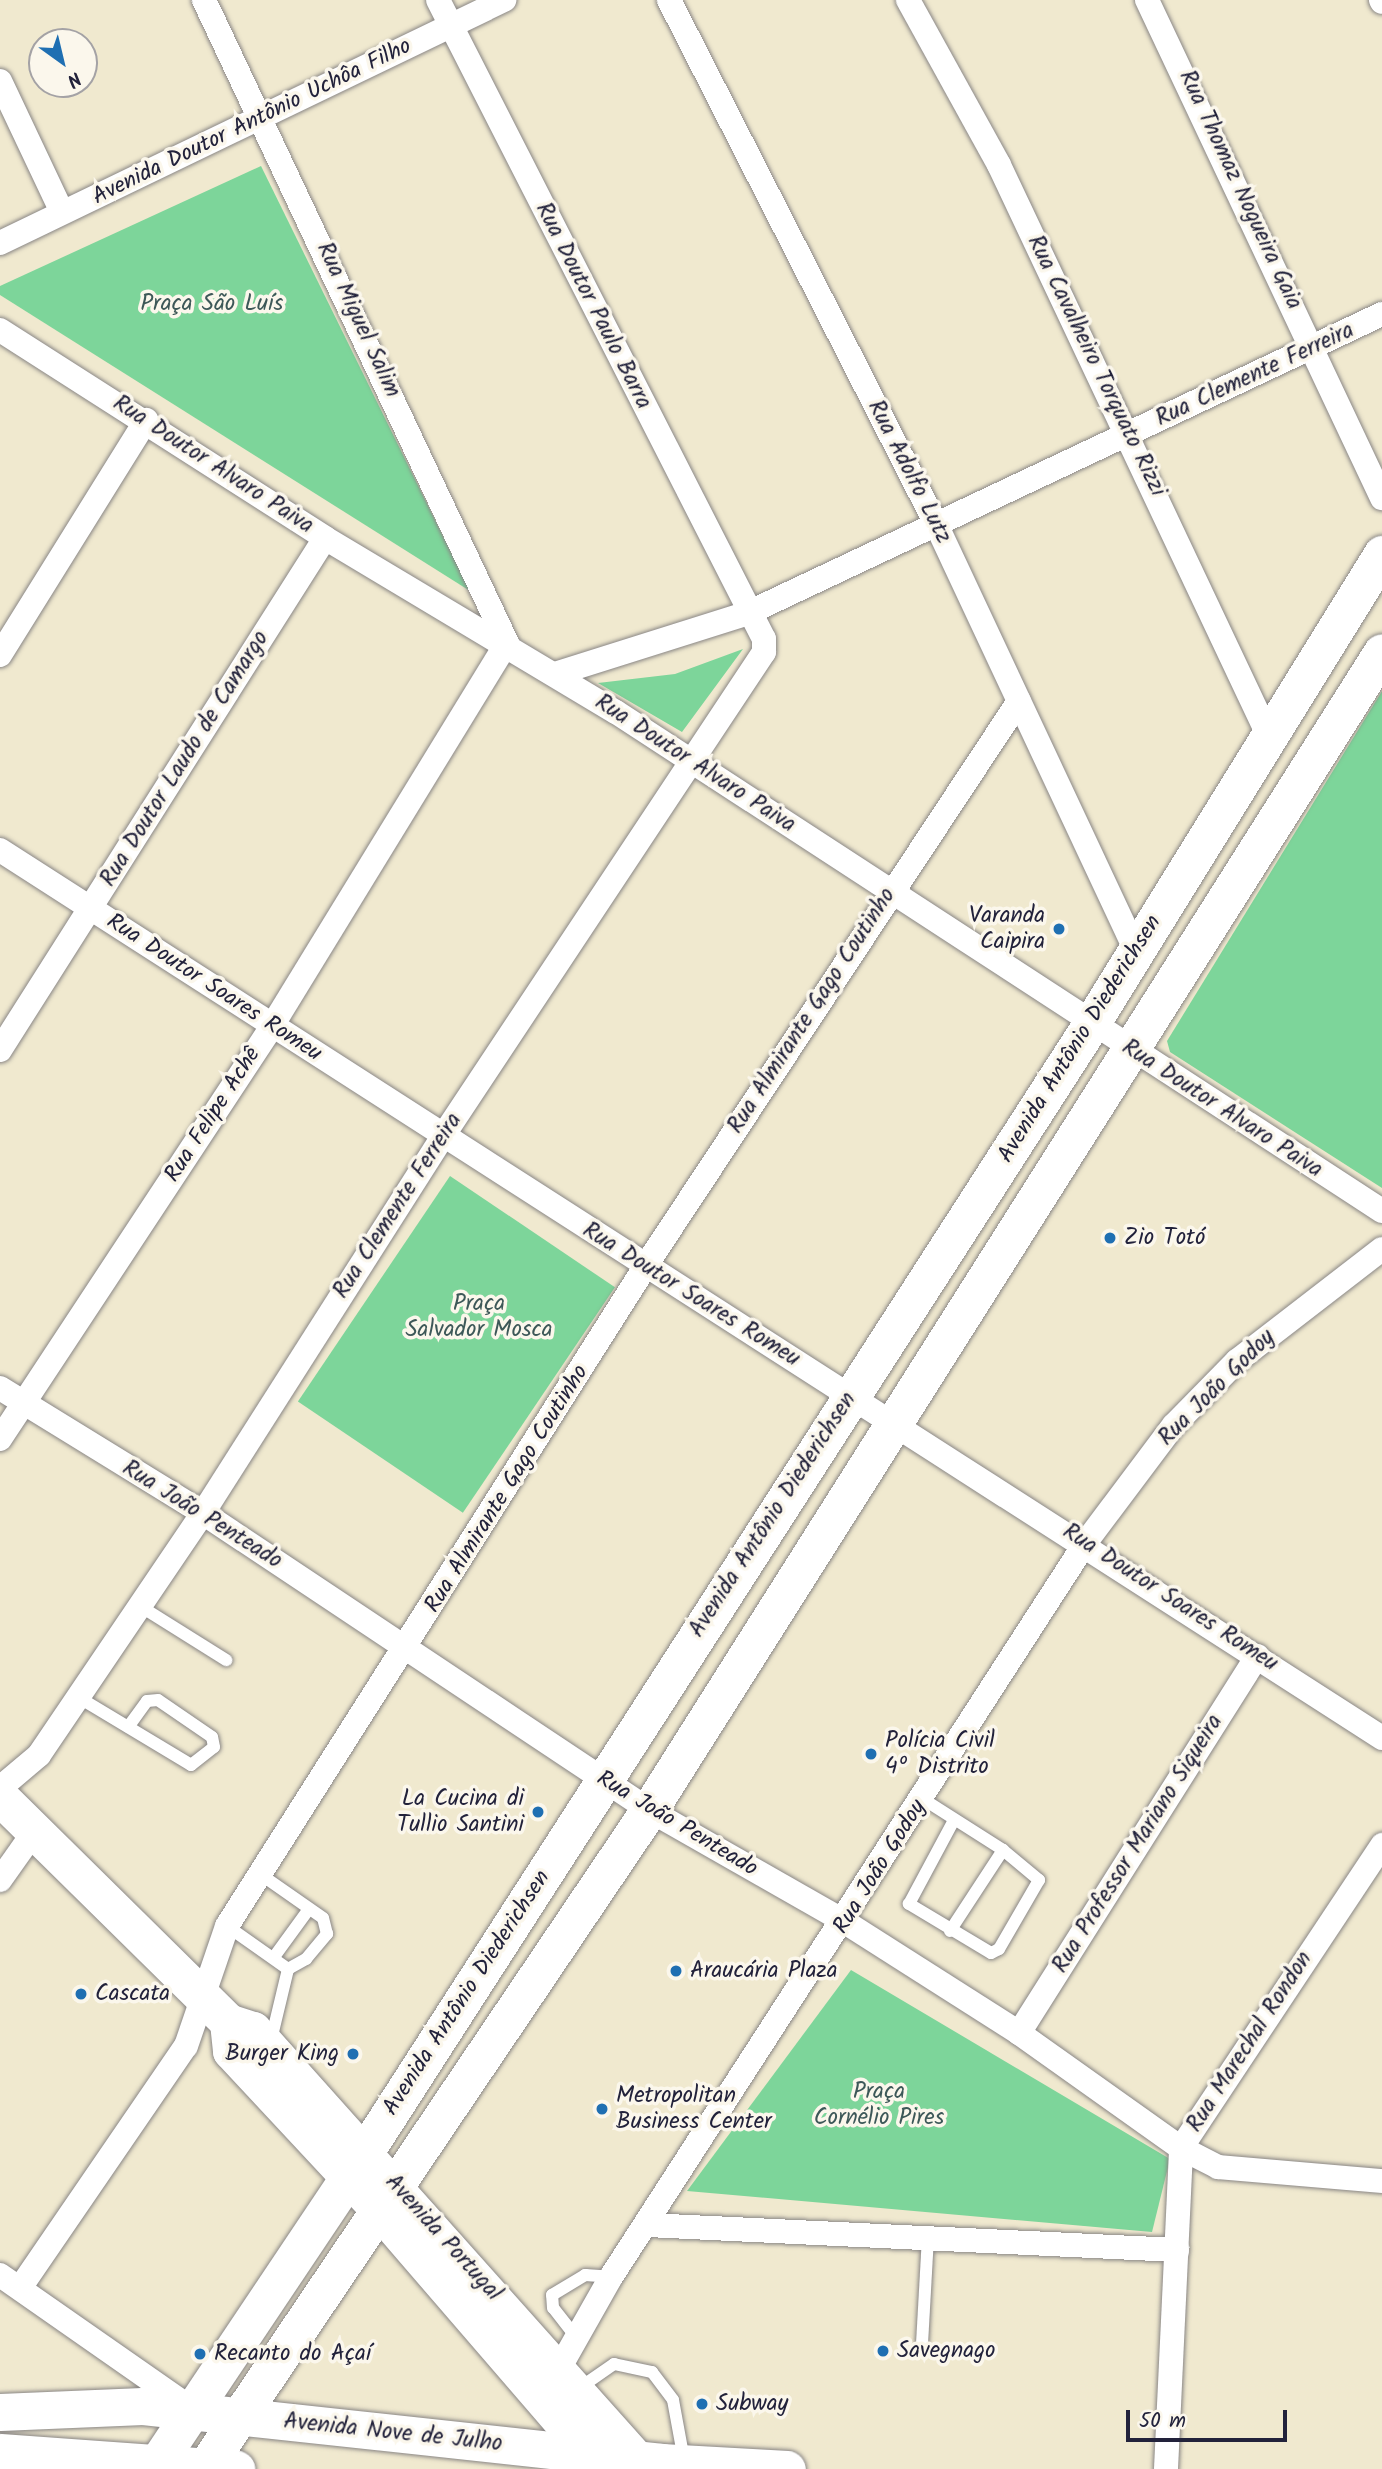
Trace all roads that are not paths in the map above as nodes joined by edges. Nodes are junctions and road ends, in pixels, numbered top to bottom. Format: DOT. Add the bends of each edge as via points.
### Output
graph roads {
  1 [pos="204,0"];
  2 [pos="438,0"];
  3 [pos="505,0"];
  4 [pos="669,0"];
  5 [pos="908,0"];
  6 [pos="1147,0"];
  7 [pos="451,26"];
  8 [pos="0,81"];
  9 [pos="263,120"];
  10 [pos="62,212"];
  11 [pos="0,243"];
  12 [pos="1382,314"];
  13 [pos="0,330"];
  14 [pos="1315,348"];
  15 [pos="146,420"];
  16 [pos="1130,435"];
  17 [pos="1382,498"];
  18 [pos="936,524"];
  19 [pos="325,538"];
  20 [pos="1382,554"];
  21 [pos="748,613"];
  22 [pos="506,642"];
  23 [pos="1382,652"];
  24 [pos="0,655"];
  25 [pos="555,674"];
  26 [pos="1019,701"];
  27 [pos="1269,739"];
  28 [pos="688,760"];
  29 [pos="0,850"];
  30 [pos="891,890"];
  31 [pos="90,909"];
  32 [pos="1136,950"];
  33 [pos="1091,1024"];
  34 [pos="272,1026"];
  35 [pos="1128,1049"];
  36 [pos="0,1050"];
  37 [pos="443,1136"];
  38 [pos="1382,1211"];
  39 [pos="1382,1249"];
  40 [pos="645,1267"];
  41 [pos="0,1388"];
  42 [pos="850,1394"];
  43 [pos="23,1404"];
  44 [pos="891,1419"];
  45 [pos="0,1439"];
  46 [pos="203,1513"];
  47 [pos="1086,1542"];
  48 [pos="139,1606"];
  49 [pos="407,1649"];
  50 [pos="1257,1656"];
  51 [pos="226,1660"];
  52 [pos="78,1697"];
  53 [pos="128,1727"];
  54 [pos="1382,1738"];
  55 [pos="603,1780"];
  56 [pos="0,1788"];
  57 [pos="0,1797"];
  58 [pos="923,1799"];
  59 [pos="649,1810"];
  60 [pos="954,1820"];
  61 [pos="34,1832"];
  62 [pos="1382,1845"];
  63 [pos="1003,1850"];
  64 [pos="260,1874"];
  65 [pos="0,1880"];
  66 [pos="309,1909"];
  67 [pos="845,1922"];
  68 [pos="227,1926"];
  69 [pos="950,1931"];
  70 [pos="274,1957"];
  71 [pos="288,1969"];
  72 [pos="201,1995"];
  73 [pos="228,2022"];
  74 [pos="1019,2033"];
  75 [pos="270,2048"];
  76 [pos="1181,2148"];
  77 [pos="357,2164"];
  78 [pos="1382,2181"];
  79 [pos="389,2200"];
  80 [pos="647,2225"];
  81 [pos="928,2238"];
  82 [pos="1177,2250"];
  83 [pos="611,2277"];
  84 [pos="10,2281"];
  85 [pos="922,2344"];
  86 [pos="571,2364"];
  87 [pos="0,2394"];
  88 [pos="143,2406"];
  89 [pos="195,2410"];
  90 [pos="0,2413"];
  91 [pos="239,2416"];
  92 [pos="0,2452"];
  93 [pos="619,2463"];
  94 [pos="685,2464"];
  95 [pos="154,2466"];
  96 [pos="215,2468"];
  97 [pos="787,2469"];
  98 [pos="1166,2469"];
  1 -- 9 [label="street, Rua Miguel Salim"];
  2 -- 7 [label="street, Rua Doutor Paulo Barra"];
  3 -- 7 [label="street, Avenida Doutor Antônio Uchôa Filho"];
  4 -- 18 [label="street, Rua Adolfo Lutz"];
  5 -- 16 [label="street, Rua Cavalheiro Torquato Rizzi" via="963,93"];
  6 -- 14 [label="street, Rua Thomaz Nogueira Gaia"];
  7 -- 9 [label="street, Avenida Doutor Antônio Uchôa Filho"];
  7 -- 21 [label="street, Rua Doutor Paulo Barra"];
  8 -- 10 [label="street"];
  9 -- 10 [label="street, Avenida Doutor Antônio Uchôa Filho"];
  9 -- 22 [label="street, Rua Miguel Salim"];
  10 -- 11 [label="street, Avenida Doutor Antônio Uchôa Filho"];
  12 -- 14 [label="street, Rua Clemente Ferreira"];
  13 -- 15 [label="street, Rua Doutor Alvaro Paiva"];
  14 -- 16 [label="street, Rua Clemente Ferreira"];
  14 -- 17 [label="street, Rua Thomaz Nogueira Gaia"];
  15 -- 19 [label="street, Rua Doutor Alvaro Paiva"];
  15 -- 24 [label="street"];
  16 -- 18 [label="street, Rua Clemente Ferreira"];
  16 -- 27 [label="street, Rua Cavalheiro Torquato Rizzi"];
  18 -- 21 [label="street, Rua Clemente Ferreira"];
  18 -- 26 [label="street, Rua Adolfo Lutz"];
  19 -- 22 [label="street, Rua Doutor Alvaro Paiva"];
  19 -- 31 [label="street, Rua Doutor Laudo de Camargo"];
  20 -- 27 [label="main road, Avenida Antônio Diederichsen"];
  21 -- 25 [label="street, Rua Clemente Ferreira"];
  21 -- 28 [label="street, Rua Clemente Ferreira" via="764,652"];
  22 -- 25 [label="street, Rua Doutor Alvaro Paiva"];
  22 -- 34 [label="street, Rua Felipe Achê"];
  23 -- 35 [label="main road, Avenida Antônio Diederichsen"];
  25 -- 28 [label="street, Rua Doutor Alvaro Paiva"];
  26 -- 30 [label="street, Rua Almirante Gago Coutinho"];
  26 -- 32 [label="street, Rua Adolfo Lutz"];
  27 -- 32 [label="main road, Avenida Antônio Diederichsen"];
  28 -- 30 [label="street, Rua Doutor Alvaro Paiva"];
  28 -- 37 [label="street, Rua Clemente Ferreira"];
  29 -- 31 [label="street, Rua Doutor Soares Romeu"];
  30 -- 33 [label="street, Rua Doutor Alvaro Paiva"];
  30 -- 40 [label="street, Rua Almirante Gago Coutinho"];
  31 -- 34 [label="street, Rua Doutor Soares Romeu"];
  31 -- 36 [label="street, Rua Doutor Laudo de Camargo"];
  32 -- 33 [label="main road, Avenida Antônio Diederichsen"];
  33 -- 35 [label="street, Rua Doutor Alvaro Paiva"];
  33 -- 42 [label="main road, Avenida Antônio Diederichsen"];
  34 -- 37 [label="street, Rua Doutor Soares Romeu"];
  34 -- 43 [label="street, Rua Felipe Achê"];
  35 -- 38 [label="street, Rua Doutor Alvaro Paiva"];
  35 -- 44 [label="main road, Avenida Antônio Diederichsen"];
  37 -- 40 [label="street, Rua Doutor Soares Romeu"];
  37 -- 46 [label="street, Rua Clemente Ferreira"];
  39 -- 47 [label="street, Rua João Godoy" via="1237,1361 1174,1425"];
  40 -- 42 [label="street, Rua Doutor Soares Romeu"];
  40 -- 49 [label="street, Rua Almirante Gago Coutinho"];
  41 -- 43 [label="street, Rua João Penteado"];
  42 -- 44 [label="street, Rua Doutor Soares Romeu"];
  42 -- 55 [label="main road, Avenida Antônio Diederichsen"];
  43 -- 45 [label="street, Rua Felipe Achê"];
  43 -- 46 [label="street, Rua João Penteado"];
  44 -- 47 [label="street, Rua Doutor Soares Romeu"];
  44 -- 59 [label="main road, Avenida Antônio Diederichsen"];
  46 -- 48 [label="street, Rua Clemente Ferreira"];
  46 -- 49 [label="street, Rua João Penteado"];
  47 -- 50 [label="street, Rua Doutor Soares Romeu"];
  47 -- 58 [label="street, Rua João Godoy"];
  48 -- 51 [label="lane"];
  48 -- 52 [label="street, Rua Clemente Ferreira"];
  49 -- 55 [label="street, Rua João Penteado"];
  49 -- 64 [label="street, Rua Almirante Gago Coutinho"];
  50 -- 54 [label="street, Rua Doutor Soares Romeu"];
  50 -- 74 [label="street, Rua Professor Mariano Siqueira"];
  52 -- 53 [label="lane"];
  52 -- 56 [label="street, Rua Clemente Ferreira" via="39,1755"];
  53 -- 53 [label="lane" via="191,1765 214,1747 212,1737 158,1700 147,1701"];
  55 -- 59 [label="street, Rua João Penteado"];
  55 -- 77 [label="main road, Avenida Antônio Diederichsen"];
  57 -- 61 [label="main road, Avenida Portugal"];
  58 -- 60 [label="lane"];
  58 -- 67 [label="street, Rua João Godoy"];
  59 -- 67 [label="street, Rua João Penteado"];
  59 -- 79 [label="main road, Avenida Antônio Diederichsen"];
  60 -- 63 [label="lane"];
  60 -- 69 [label="lane" via="908,1898"];
  61 -- 65 [label="street"];
  61 -- 72 [label="main road, Avenida Portugal"];
  62 -- 76 [label="street, Rua Marechal Rondon"];
  63 -- 69 [label="lane"];
  63 -- 69 [label="lane" via="1039,1880 999,1949 982,1951"];
  64 -- 66 [label="lane"];
  64 -- 68 [label="street, Rua Almirante Gago Coutinho"];
  66 -- 70 [label="lane"];
  66 -- 71 [label="lane" via="323,1918 327,1934 306,1959"];
  67 -- 74 [label="street, Rua João Penteado"];
  67 -- 80 [label="street, Rua João Godoy"];
  68 -- 70 [label="lane"];
  68 -- 72 [label="street, Rua Almirante Gago Coutinho"];
  70 -- 71 [label="lane"];
  71 -- 75 [label="lane"];
  72 -- 73 [label="main road, Avenida Portugal"];
  72 -- 84 [label="street, Rua Almirante Gago Coutinho" via="186,2046"];
  73 -- 75 [label="main road, Avenida Portugal" via="253,2030"];
  73 -- 77 [label="main road, Avenida Portugal" via="231,2051"];
  74 -- 76 [label="street, Rua João Penteado"];
  75 -- 77 [label="main road, Avenida Portugal"];
  76 -- 78 [label="street, Rua João Penteado" via="1218,2167"];
  76 -- 82 [label="street, Rua Marechal Rondon"];
  77 -- 79 [label="main road, Avenida Portugal"];
  77 -- 89 [label="main road, Avenida Antônio Diederichsen"];
  79 -- 86 [label="main road, Avenida Portugal"];
  79 -- 91 [label="main road, Avenida Antônio Diederichsen"];
  79 -- 93 [label="main road, Avenida Portugal"];
  80 -- 81 [label="street"];
  80 -- 83 [label="street, Rua João Godoy"];
  81 -- 82 [label="street"];
  81 -- 85 [label="lane"];
  82 -- 98 [label="street, Rua Marechal Rondon"];
  83 -- 86 [label="street, Rua João Godoy"];
  83 -- 86 [label="lane" via="585,2275 552,2295"];
  84 -- 89 [label="street"];
  86 -- 93 [label="main road, Avenida Portugal"];
  86 -- 94 [label="lane" via="614,2364 652,2372 673,2400"];
  87 -- 88 [label="main road"];
  88 -- 89 [label="main road, Avenida Nove de Julho"];
  88 -- 90 [label="main road, Avenida Nove de Julho"];
  89 -- 91 [label="main road, Avenida Nove de Julho"];
  89 -- 95 [label="main road, Avenida Antônio Diederichsen"];
  91 -- 93 [label="main road, Avenida Nove de Julho"];
  91 -- 96 [label="main road, Avenida Antônio Diederichsen"];
  92 -- 95 [label="main road"];
  93 -- 94 [label="main road, Avenida Nove de Julho"];
  94 -- 97 [label="main road, Avenida Nove de Julho"];
  95 -- 96 [label="main road"];
}
